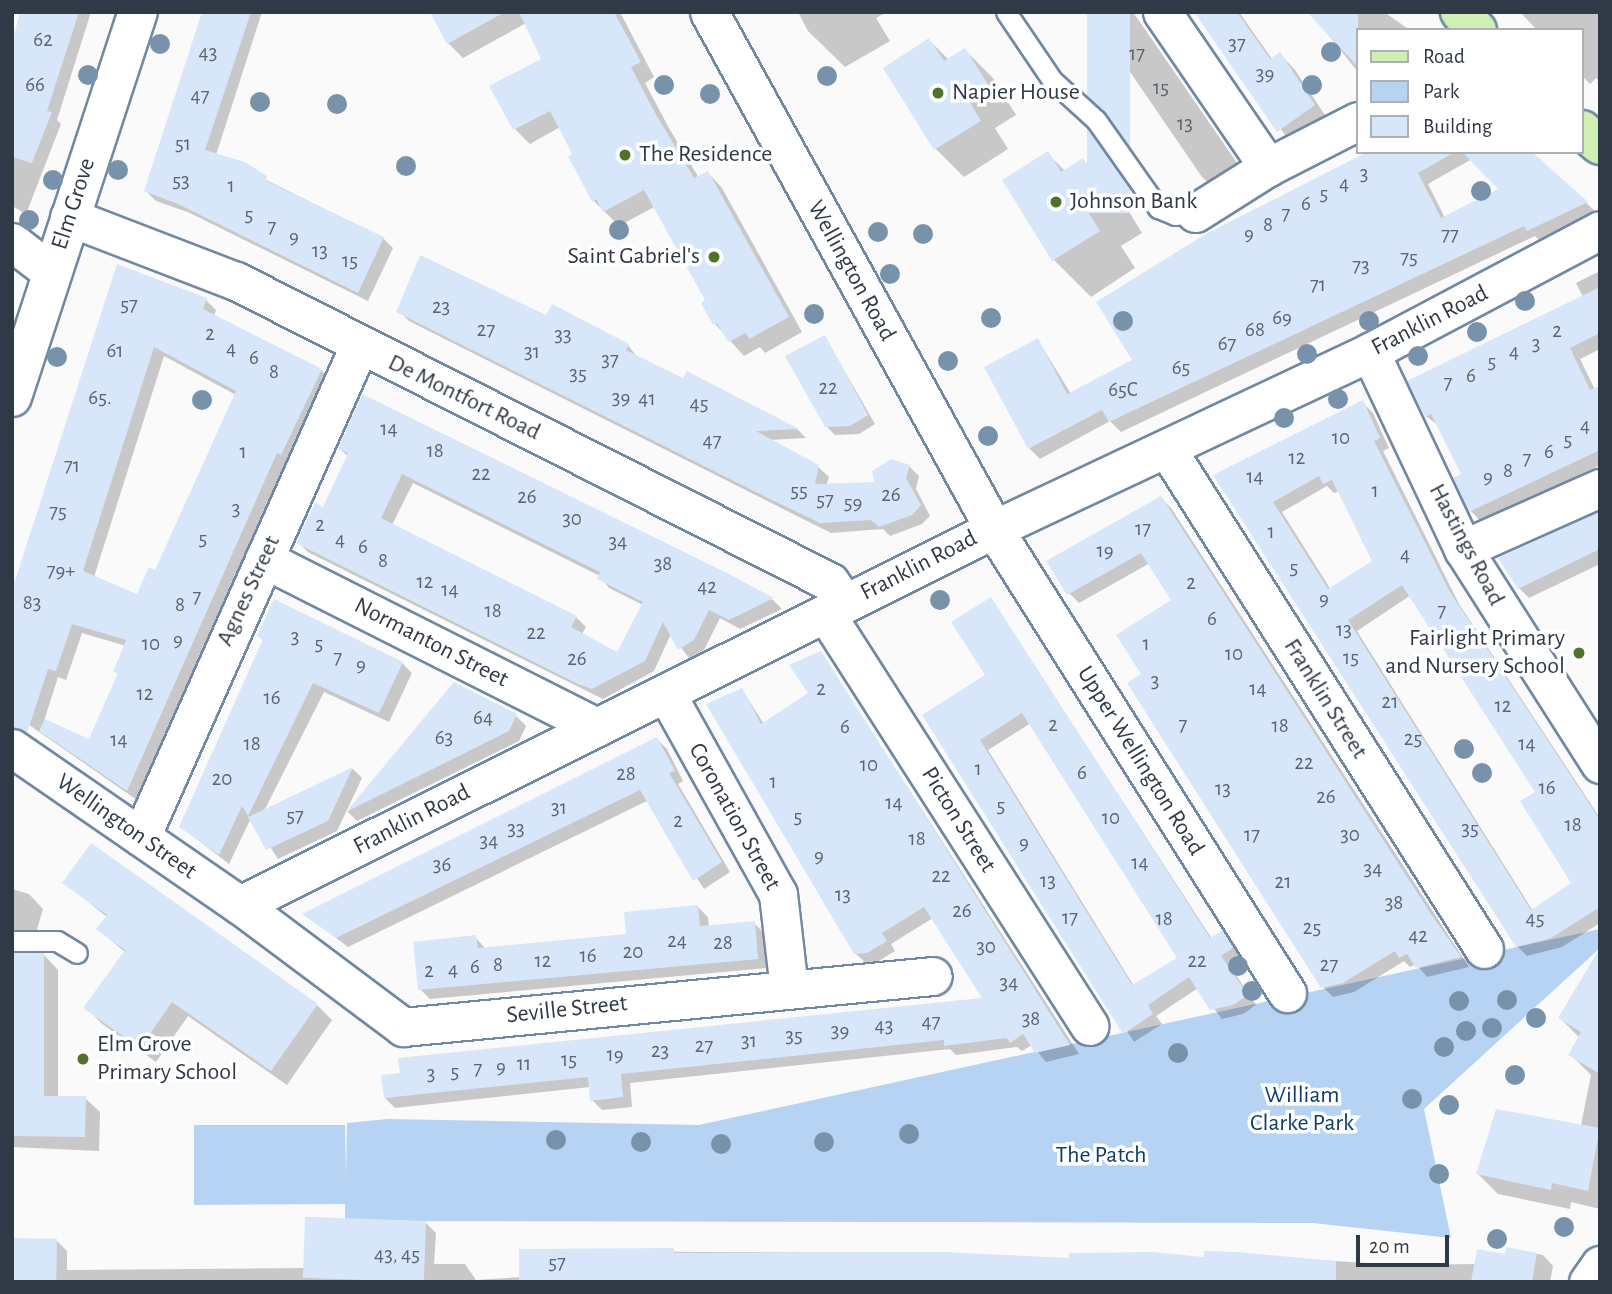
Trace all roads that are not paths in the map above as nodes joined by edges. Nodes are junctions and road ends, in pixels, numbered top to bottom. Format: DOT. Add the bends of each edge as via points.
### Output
graph roads {
  1 [pos="138,12"];
  2 [pos="709,12"];
  3 [pos="1006,12"];
  4 [pos="1162,12"];
  5 [pos="1460,12"];
  6 [pos="1475,28"];
  7 [pos="1356,122"];
  8 [pos="1584,132"];
  9 [pos="1600,145"];
  10 [pos="1268,167"];
  11 [pos="1195,213"];
  12 [pos="69,217"];
  13 [pos="1600,230"];
  14 [pos="12,242"];
  15 [pos="51,272"];
  16 [pos="359,345"];
  17 [pos="1370,352"];
  18 [pos="12,397"];
  19 [pos="1167,449"];
  20 [pos="1600,488"];
  21 [pos="994,529"];
  22 [pos="1464,549"];
  23 [pos="264,559"];
  24 [pos="836,608"];
  25 [pos="666,693"];
  26 [pos="597,727"];
  27 [pos="12,748"];
  28 [pos="1600,764"];
  29 [pos="141,837"];
  30 [pos="240,905"];
  31 [pos="12,941"];
  32 [pos="1484,949"];
  33 [pos="77,953"];
  34 [pos="933,976"];
  35 [pos="789,989"];
  36 [pos="1287,993"];
  37 [pos="1089,1027"];
  38 [pos="1600,1265"];
  39 [pos="1589,1281"];
  1 -- 12 [label="street, Elm Grove"];
  2 -- 21 [label="street, Wellington Road"];
  3 -- 11 [label="lane" via="1052,80 1096,120 1158,208 1175,215"];
  4 -- 10 [label="street"];
  5 -- 6 [label="main road"];
  7 -- 10 [label="street"];
  8 -- 9 [label="main road"];
  10 -- 11 [label="street"];
  12 -- 15 [label="street, Elm Grove"];
  12 -- 16 [label="street, De Montfort Road" via="198,264"];
  13 -- 17 [label="street, Franklin Road"];
  14 -- 15 [label="street"];
  15 -- 18 [label="street, Elm Grove"];
  16 -- 23 [label="street, Agnes Street"];
  16 -- 24 [label="street, De Montfort Road" via="830,582"];
  17 -- 19 [label="street, Franklin Road"];
  17 -- 22 [label="street, Hastings Road"];
  19 -- 21 [label="street, Franklin Road"];
  19 -- 32 [label="street, Franklin Street"];
  20 -- 22 [label="street"];
  21 -- 24 [label="street, Franklin Road"];
  21 -- 36 [label="street, Upper Wellington Road"];
  22 -- 28 [label="street, Hastings Road"];
  23 -- 26 [label="street, Normanton Street"];
  23 -- 29 [label="street, Agnes Street"];
  24 -- 25 [label="street, Franklin Road"];
  24 -- 37 [label="street, Picton Street"];
  25 -- 26 [label="street, Franklin Road"];
  25 -- 35 [label="street, Coronation Street" via="778,894"];
  26 -- 30 [label="street, Franklin Road"];
  27 -- 29 [label="street, Wellington Street"];
  29 -- 30 [label="street, Wellington Street"];
  30 -- 35 [label="street, Seville Street" via="403,1027"];
  31 -- 33 [label="lane" via="57,942"];
  34 -- 35 [label="street, Seville Street"];
  38 -- 39 [label="street"];
}
